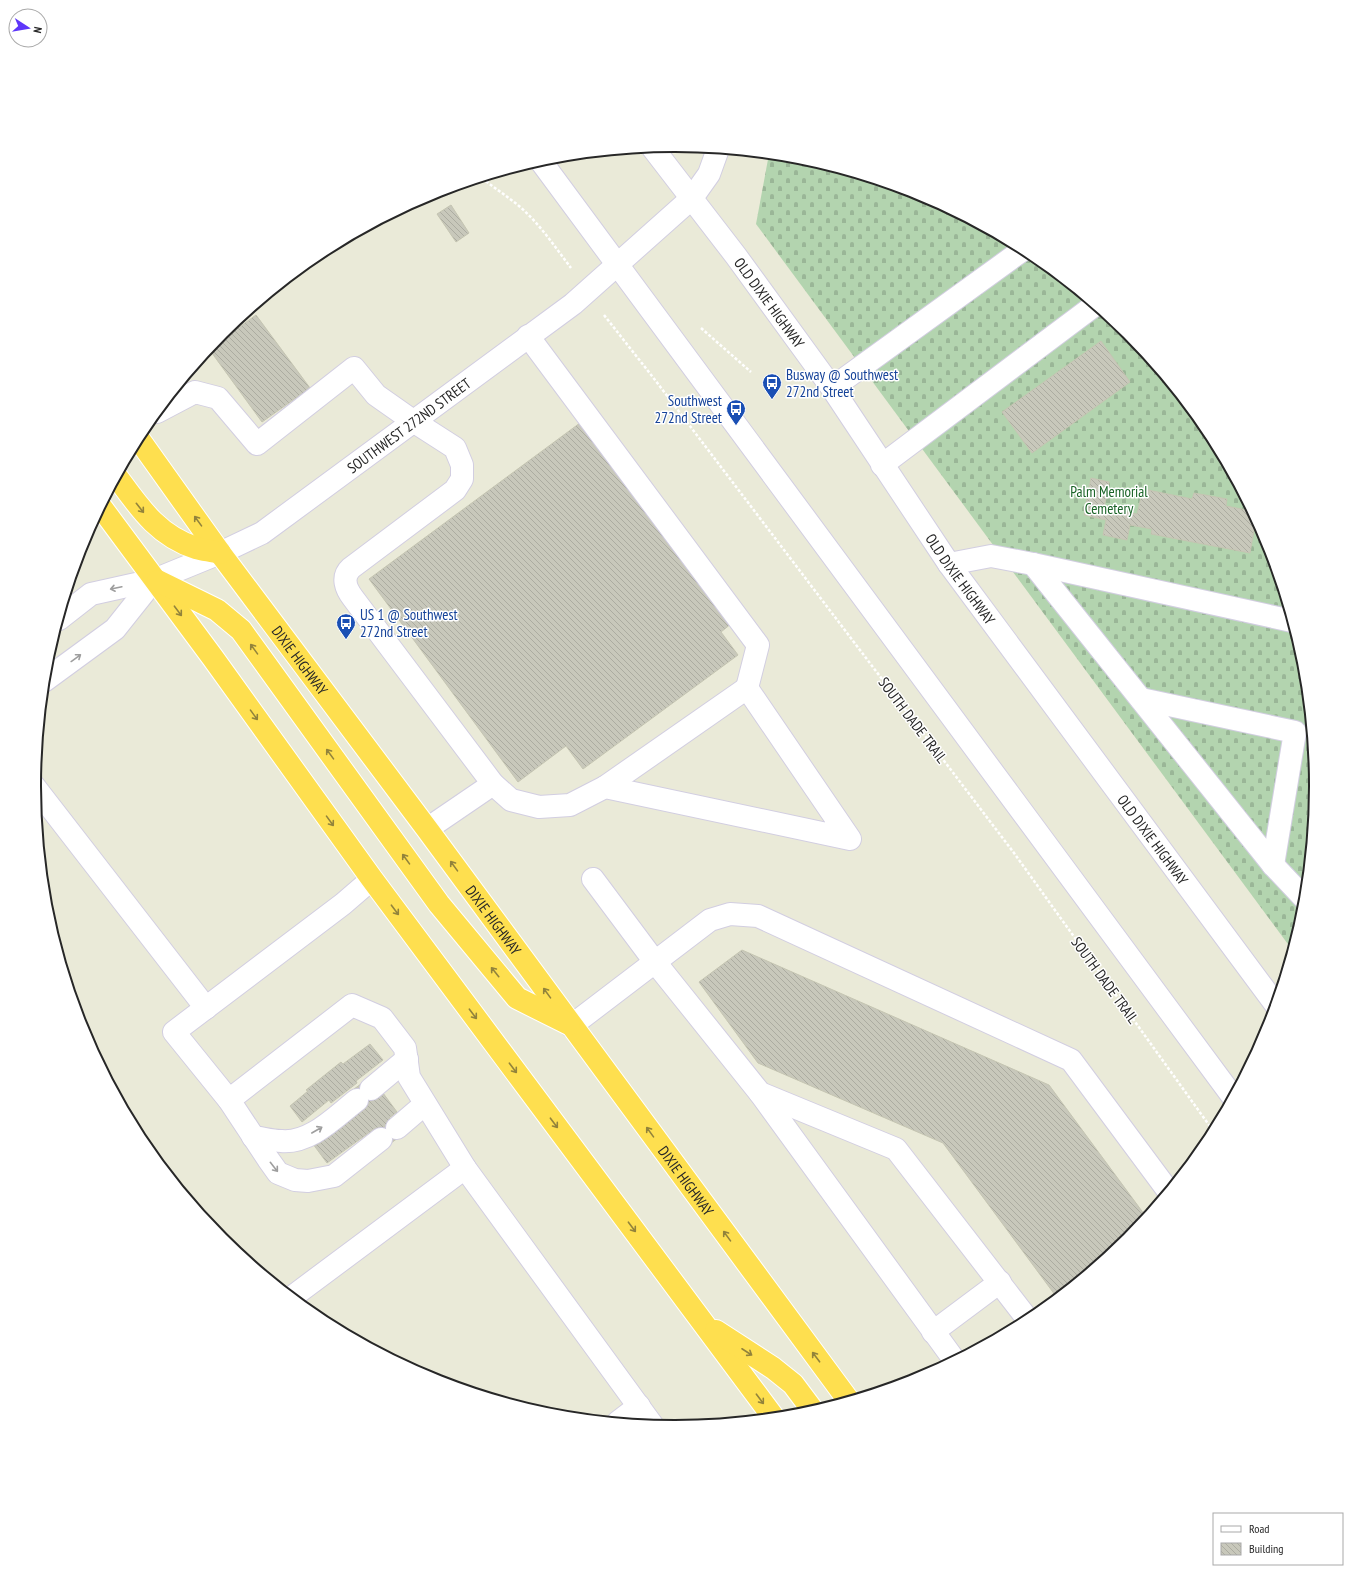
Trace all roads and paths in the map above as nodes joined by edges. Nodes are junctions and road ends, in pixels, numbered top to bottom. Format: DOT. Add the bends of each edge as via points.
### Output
graph roads {
  1 [pos="656,152"];
  2 [pos="717,153"];
  3 [pos="544,166"];
  4 [pos="487,182"];
  5 [pos="692,198"];
  6 [pos="1018,253"];
  7 [pos="618,264"];
  8 [pos="573,270"];
  9 [pos="1092,307"];
  10 [pos="603,314"];
  11 [pos="696,323"];
  12 [pos="528,336"];
  13 [pos="751,372"];
  14 [pos="832,388"];
  15 [pos="167,407"];
  16 [pos="413,421"];
  17 [pos="142,444"];
  18 [pos="882,465"];
  19 [pos="120,481"];
  20 [pos="104,511"];
  21 [pos="220,553"];
  22 [pos="949,564"];
  23 [pos="1032,564"];
  24 [pos="154,580"];
  25 [pos="65,615"];
  26 [pos="1287,620"];
  27 [pos="51,676"];
  28 [pos="748,688"];
  29 [pos="1141,699"];
  30 [pos="493,784"];
  31 [pos="605,788"];
  32 [pos="41,795"];
  33 [pos="427,829"];
  34 [pos="1273,865"];
  35 [pos="372,879"];
  36 [pos="593,879"];
  37 [pos="1301,894"];
  38 [pos="655,962"];
  39 [pos="1272,1000"];
  40 [pos="206,1008"];
  41 [pos="572,1026"];
  42 [pos="407,1059"];
  43 [pos="760,1093"];
  44 [pos="1231,1094"];
  45 [pos="229,1100"];
  46 [pos="425,1104"];
  47 [pos="1210,1127"];
  48 [pos="253,1137"];
  49 [pos="465,1168"];
  50 [pos="1166,1189"];
  51 [pos="1000,1282"];
  52 [pos="295,1294"];
  53 [pos="1026,1315"];
  54 [pos="703,1323"];
  55 [pos="933,1332"];
  56 [pos="952,1358"];
  57 [pos="846,1397"];
  58 [pos="639,1406"];
  59 [pos="810,1406"];
  60 [pos="771,1414"];
  61 [pos="622,1419"];
  62 [pos="649,1420"];
  1 -- 5 [label="street, OLD DIXIE HIGHWAY"];
  2 -- 5 [label="street, SOUTHWEST 272ND STREET" via="709,174"];
  3 -- 7 [label="street"];
  4 -- 8 [label="path" via="533,220"];
  5 -- 7 [label="street, SOUTHWEST 272ND STREET"];
  5 -- 14 [label="street, OLD DIXIE HIGHWAY"];
  6 -- 14 [label="street"];
  7 -- 12 [label="street, SOUTHWEST 272ND STREET" via="573,304"];
  7 -- 44 [label="street"];
  9 -- 18 [label="street"];
  10 -- 47 [label="path, SOUTH DADE TRAIL" via="1014,853"];
  11 -- 13 [label="path"];
  12 -- 16 [label="street, SOUTHWEST 272ND STREET"];
  12 -- 28 [label="street" via="758,645"];
  14 -- 18 [label="street, OLD DIXIE HIGHWAY"];
  15 -- 16 [label="street" via="195,392 218,398 257,444 354,368 376,395"];
  16 -- 21 [label="street, SOUTHWEST 272ND STREET" via="262,533"];
  16 -- 30 [label="street" via="454,448 462,465 462,479 456,490 351,568 346,575 345,584"];
  21 -- 17 [label="highway, DIXIE HIGHWAY, one-way"];
  18 -- 22 [label="street, OLD DIXIE HIGHWAY"];
  19 -- 21 [label="highway, one-way" via="149,520 168,534 195,548"];
  20 -- 24 [label="highway"];
  21 -- 24 [label="street, SOUTHWEST 272ND STREET"];
  21 -- 33 [label="highway, DIXIE HIGHWAY"];
  22 -- 23 [label="street" via="991,556"];
  22 -- 39 [label="street, OLD DIXIE HIGHWAY"];
  23 -- 26 [label="street"];
  23 -- 29 [label="street"];
  24 -- 25 [label="street, SOUTHWEST 272ND STREET, one-way" via="91,594"];
  27 -- 24 [label="street, one-way" via="115,629"];
  24 -- 35 [label="highway, one-way"];
  41 -- 24 [label="highway, one-way" via="512,993 439,904 241,630 217,610"];
  28 -- 31 [label="street"];
  28 -- 31 [label="street" via="850,839"];
  29 -- 34 [label="street"];
  29 -- 34 [label="street" via="1295,732"];
  30 -- 31 [label="street" via="511,800 539,807 570,805"];
  30 -- 33 [label="street"];
  32 -- 40 [label="street"];
  41 -- 33 [label="highway, DIXIE HIGHWAY, one-way"];
  34 -- 37 [label="street"];
  35 -- 40 [label="street"];
  35 -- 54 [label="highway, one-way"];
  36 -- 38 [label="street"];
  38 -- 41 [label="street"];
  38 -- 43 [label="street"];
  38 -- 50 [label="street" via="710,920 730,914 758,916 1071,1060"];
  40 -- 45 [label="street" via="174,1032"];
  57 -- 41 [label="highway, DIXIE HIGHWAY, one-way"];
  42 -- 45 [label="street" via="405,1048 382,1018 352,1005"];
  42 -- 46 [label="street" via="409,1077"];
  48 -- 42 [label="street, one-way" via="282,1142 303,1139 323,1127"];
  43 -- 51 [label="street" via="896,1149"];
  43 -- 55 [label="street"];
  45 -- 48 [label="street"];
  48 -- 46 [label="street, one-way" via="278,1173 308,1182 334,1176"];
  46 -- 49 [label="street"];
  49 -- 52 [label="street"];
  49 -- 58 [label="street"];
  51 -- 53 [label="street"];
  51 -- 55 [label="street"];
  54 -- 59 [label="highway, one-way" via="773,1368 793,1384"];
  54 -- 60 [label="highway, one-way"];
  55 -- 56 [label="street"];
  58 -- 61 [label="street"];
  58 -- 62 [label="street"];
}
